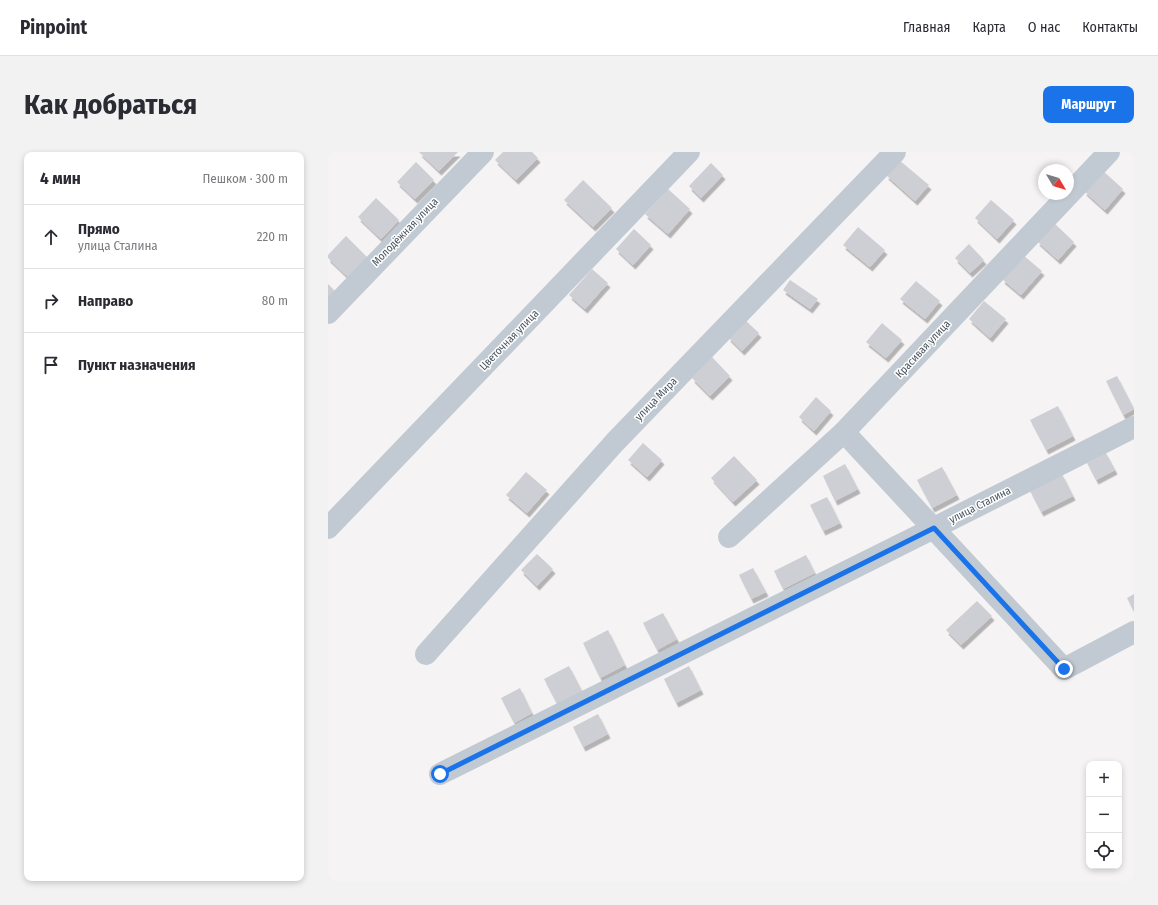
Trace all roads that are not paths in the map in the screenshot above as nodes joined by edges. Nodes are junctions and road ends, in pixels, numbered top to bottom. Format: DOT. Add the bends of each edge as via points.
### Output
graph roads {
  1 [pos="483,152"];
  2 [pos="689,152"];
  3 [pos="895,152"];
  4 [pos="1109,152"];
  5 [pos="328,312"];
  6 [pos="1134,427"];
  7 [pos="844,432"];
  8 [pos="328,528"];
  9 [pos="934,528"];
  10 [pos="728,536"];
  11 [pos="1134,632"];
  12 [pos="426,654"];
  13 [pos="440,774"];
  1 -- 5 [label="street, Молодёжная улица"];
  2 -- 8 [label="street, Цветочная улица"];
  3 -- 12 [label="street, улица Мира" via="616,442"];
  4 -- 7 [label="street, Красивая улица"];
  6 -- 9 [label="street, улица Сталина"];
  7 -- 9 [label="street"];
  7 -- 10 [label="street, Красивая улица"];
  9 -- 11 [label="street" via="1064,669"];
  9 -- 13 [label="street, улица Сталина"];
}
